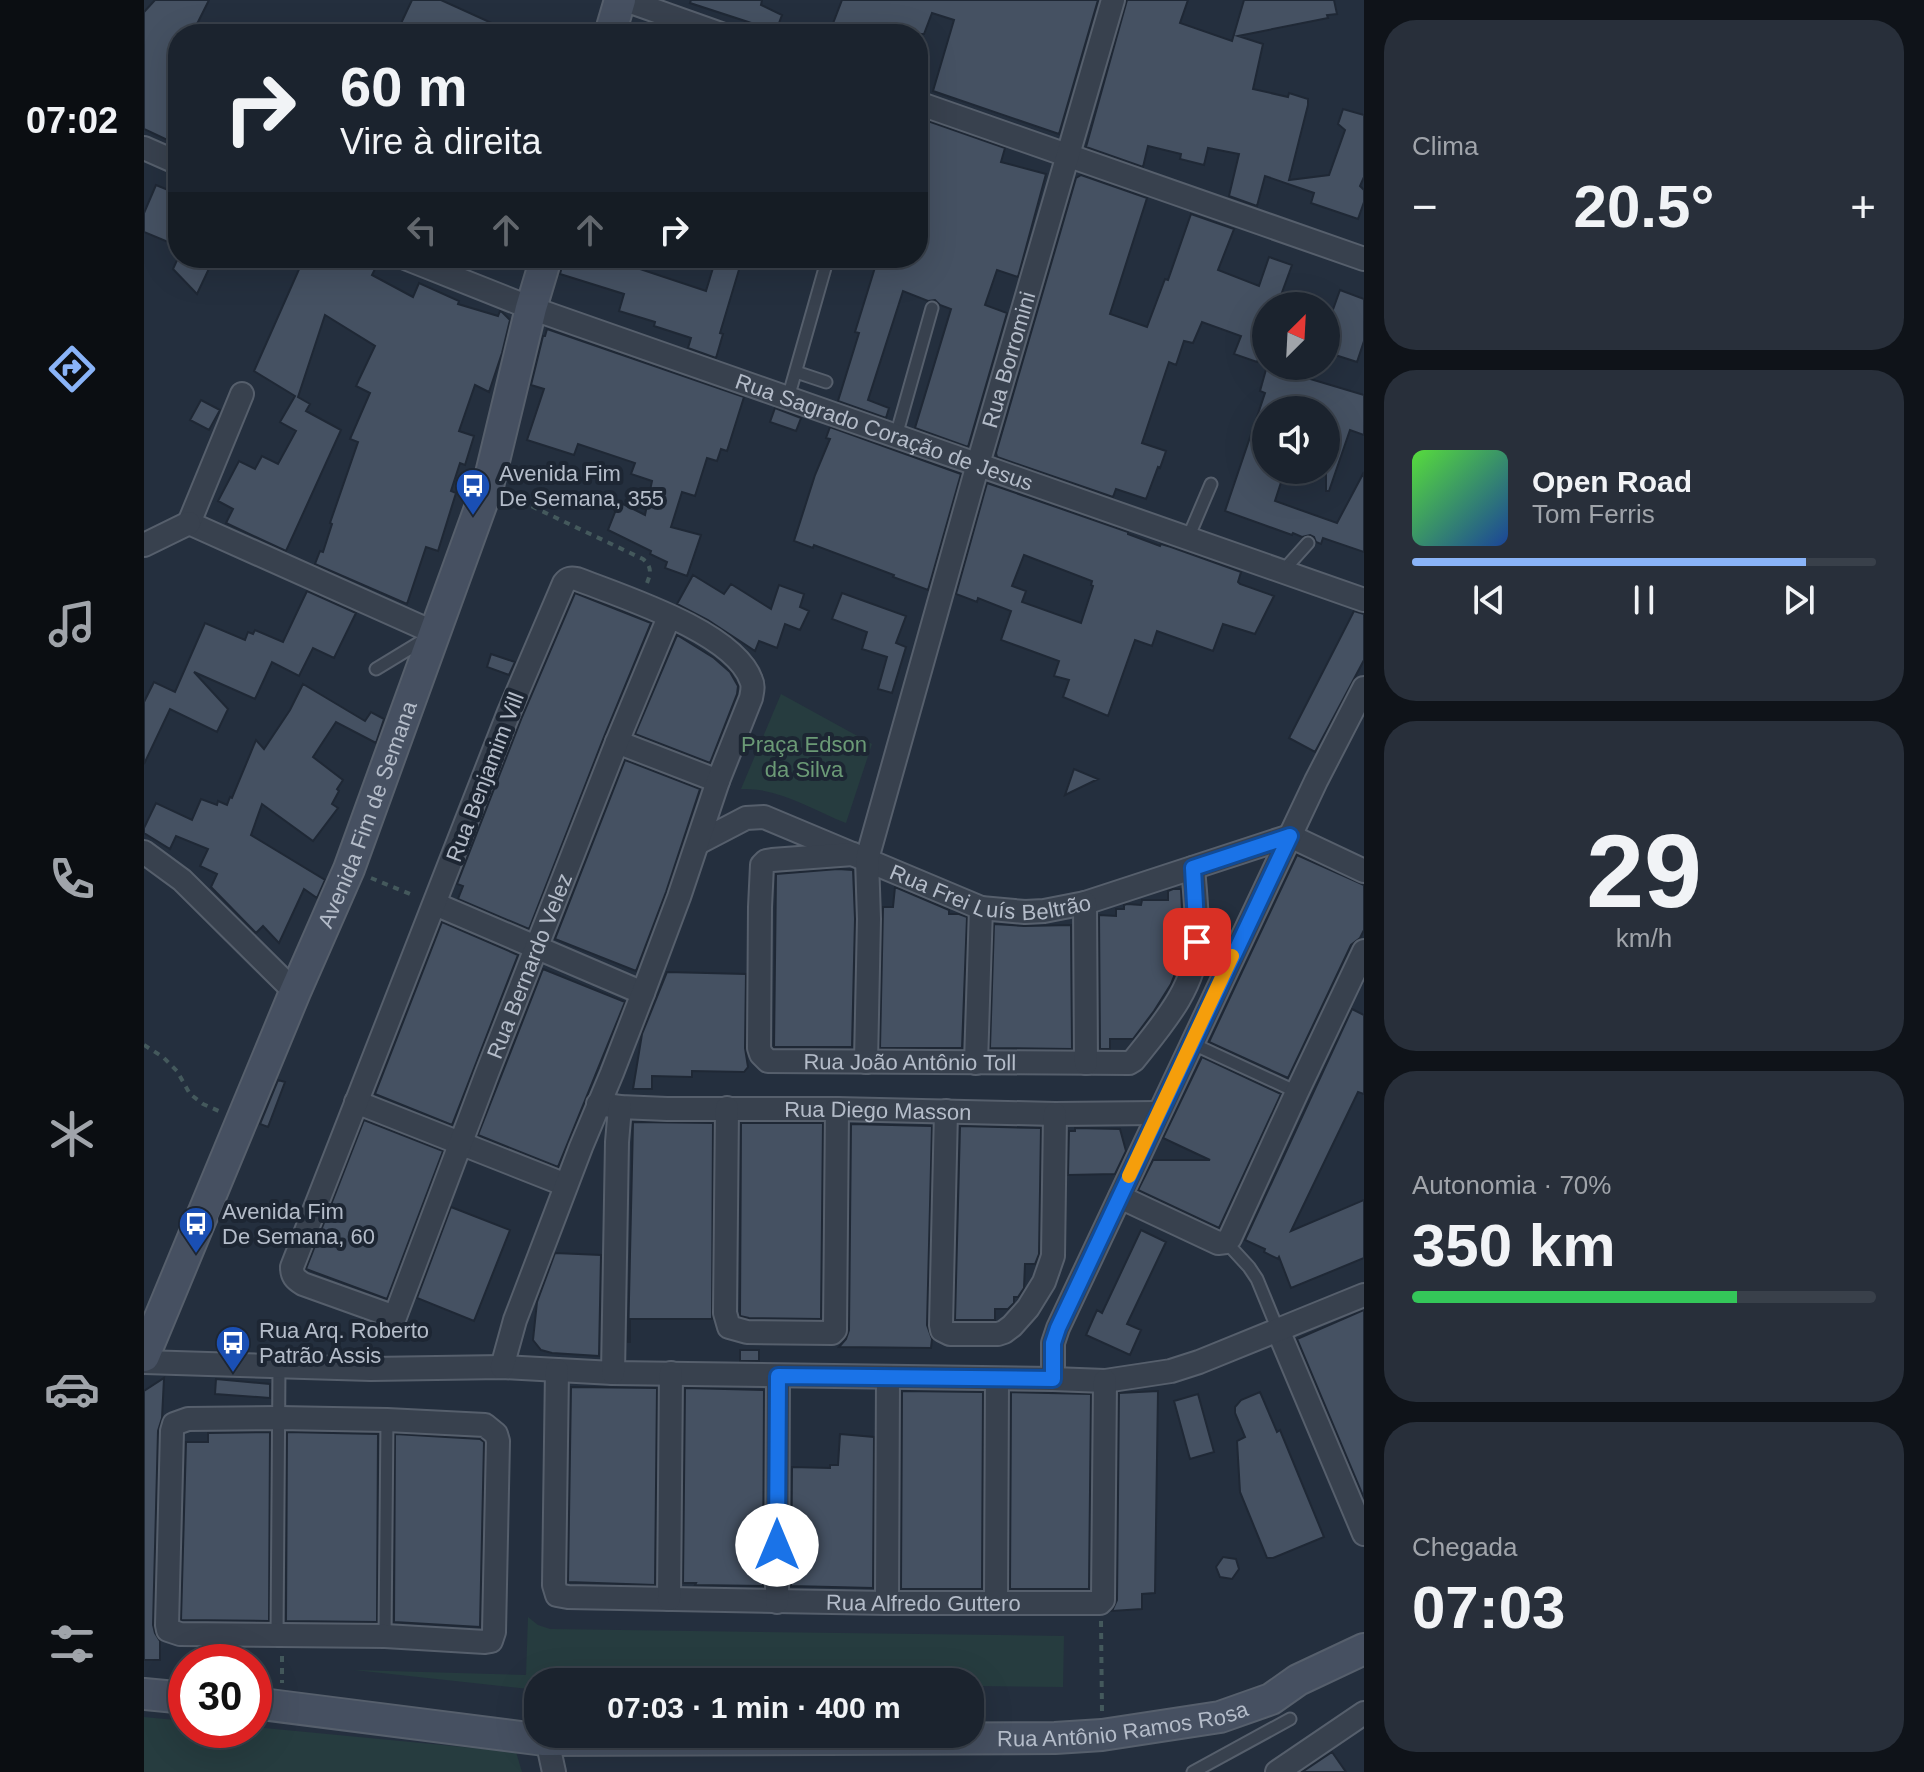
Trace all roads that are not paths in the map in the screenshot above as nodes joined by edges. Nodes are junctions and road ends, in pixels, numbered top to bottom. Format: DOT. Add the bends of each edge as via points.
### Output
graph roads {
  1 [pos="622,0"];
  2 [pos="1113,0"];
  3 [pos="614,24"];
  4 [pos="692,24"];
  5 [pos="928,107"];
  6 [pos="144,148"];
  7 [pos="1068,156"];
  8 [pos="168,159"];
  9 [pos="1364,259"];
  10 [pos="430,268"];
  11 [pos="543,268"];
  12 [pos="825,268"];
  13 [pos="531,308"];
  14 [pos="932,308"];
  15 [pos="796,372"];
  16 [pos="826,382"];
  17 [pos="242,394"];
  18 [pos="788,398"];
  19 [pos="896,436"];
  20 [pos="978,464"];
  21 [pos="1211,484"];
  22 [pos="189,523"];
  23 [pos="1188,538"];
  24 [pos="1308,543"];
  25 [pos="144,545"];
  26 [pos="1282,572"];
  27 [pos="1364,600"];
  28 [pos="669,617"];
  29 [pos="435,633"];
  30 [pos="376,669"];
  31 [pos="1364,688"];
  32 [pos="617,742"];
  33 [pos="718,781"];
  34 [pos="1290,836"];
  35 [pos="698,843"];
  36 [pos="144,852"];
  37 [pos="860,856"];
  38 [pos="1193,868"];
  39 [pos="1364,871"];
  40 [pos="1085,903"];
  41 [pos="435,904"];
  42 [pos="981,908"];
  43 [pos="537,948"];
  44 [pos="1364,951"];
  45 [pos="295,992"];
  46 [pos="643,993"];
  47 [pos="1191,1043"];
  48 [pos="866,1062"];
  49 [pos="976,1063"];
  50 [pos="1086,1063"];
  51 [pos="1297,1092"];
  52 [pos="356,1102"];
  53 [pos="609,1105"];
  54 [pos="727,1108"];
  55 [pos="837,1109"];
  56 [pos="946,1111"];
  57 [pos="1158,1113"];
  58 [pos="1055,1114"];
  59 [pos="460,1144"];
  60 [pos="566,1185"];
  61 [pos="1120,1197"];
  62 [pos="1226,1242"];
  63 [pos="1364,1295"];
  64 [pos="395,1317"];
  65 [pos="1278,1330"];
  66 [pos="144,1356"];
  67 [pos="144,1362"];
  68 [pos="279,1366"];
  69 [pos="502,1367"];
  70 [pos="557,1370"];
  71 [pos="613,1373"];
  72 [pos="671,1373"];
  73 [pos="778,1376"];
  74 [pos="888,1377"];
  75 [pos="997,1379"];
  76 [pos="1053,1379"];
  77 [pos="1105,1381"];
  78 [pos="279,1418"];
  79 [pos="387,1420"];
  80 [pos="1364,1534"];
  81 [pos="669,1599"];
  82 [pos="777,1602"];
  83 [pos="887,1603"];
  84 [pos="996,1603"];
  85 [pos="277,1635"];
  86 [pos="385,1636"];
  87 [pos="1364,1649"];
  88 [pos="1364,1667"];
  89 [pos="144,1694"];
  90 [pos="168,1696"];
  91 [pos="272,1705"];
  92 [pos="1281,1709"];
  93 [pos="1364,1713"];
  94 [pos="524,1737"];
  95 [pos="984,1738"];
  96 [pos="548,1748"];
  97 [pos="554,1772"];
  98 [pos="1193,1772"];
  99 [pos="1279,1772"];
  1 -- 3 [label="main road"];
  1 -- 4 [label="street"];
  2 -- 7 [label="street, Rua Borromini"];
  5 -- 7 [label="street"];
  6 -- 8 [label="street"];
  7 -- 9 [label="street"];
  7 -- 20 [label="street, Rua Borromini"];
  10 -- 13 [label="street, Rua Sagrado Coração de Jesus"];
  11 -- 13 [label="main road, Avenida Fim de Semana"];
  12 -- 15 [label="lane"];
  13 -- 18 [label="street, Rua Sagrado Coração de Jesus"];
  13 -- 29 [label="main road, Avenida Fim de Semana" via="488,486"];
  14 -- 19 [label="lane"];
  15 -- 16 [label="lane"];
  15 -- 18 [label="lane"];
  17 -- 22 [label="street"];
  18 -- 19 [label="street, Rua Sagrado Coração de Jesus"];
  19 -- 20 [label="street, Rua Sagrado Coração de Jesus"];
  20 -- 23 [label="street, Rua Sagrado Coração de Jesus"];
  20 -- 37 [label="street, Rua Borromini"];
  21 -- 23 [label="lane"];
  22 -- 25 [label="street"];
  22 -- 29 [label="street"];
  23 -- 26 [label="street, Rua Sagrado Coração de Jesus"];
  24 -- 26 [label="lane"];
  26 -- 27 [label="street, Rua Sagrado Coração de Jesus"];
  28 -- 32 [label="street, Rua Bernardo Velez"];
  28 -- 33 [label="street, Rua Benjamim Vill" via="724,646 752,680 751,698"];
  28 -- 41 [label="street, Rua Benjamim Vill" via="577,579 564,583"];
  29 -- 30 [label="lane"];
  29 -- 45 [label="main road, Avenida Fim de Semana" via="349,869"];
  31 -- 34 [label="street"];
  32 -- 33 [label="street"];
  32 -- 43 [label="street, Rua Bernardo Velez"];
  33 -- 35 [label="street"];
  34 -- 38 [label="street, Rua Frei Luís Beltrão"];
  34 -- 39 [label="street"];
  34 -- 47 [label="street"];
  35 -- 37 [label="street, Rua Frei Luís Beltrão" via="746,818 764,817"];
  35 -- 46 [label="street"];
  36 -- 45 [label="street" via="182,880"];
  37 -- 42 [label="street, Rua Frei Luís Beltrão"];
  37 -- 48 [label="street, Rua Borromini" via="869,919"];
  37 -- 48 [label="street, Rua João Antônio Toll" via="772,860 762,865 759,1048 772,1062"];
  38 -- 40 [label="street, Rua Frei Luís Beltrão"];
  38 -- 50 [label="street, Rua João Antônio Toll" via="1197,942 1186,985 1134,1060"];
  40 -- 42 [label="street, Rua Frei Luís Beltrão" via="1025,912"];
  40 -- 50 [label="street"];
  41 -- 43 [label="street"];
  41 -- 52 [label="street, Rua Benjamim Vill"];
  42 -- 49 [label="street"];
  43 -- 46 [label="street"];
  43 -- 59 [label="street, Rua Bernardo Velez"];
  44 -- 51 [label="street"];
  45 -- 66 [label="main road, Avenida Fim de Semana"];
  46 -- 53 [label="street"];
  47 -- 51 [label="lane"];
  47 -- 57 [label="street"];
  48 -- 49 [label="street, Rua João Antônio Toll"];
  49 -- 50 [label="street, Rua João Antônio Toll"];
  51 -- 62 [label="street"];
  52 -- 59 [label="street"];
  52 -- 64 [label="street, Rua Benjamim Vill" via="292,1274 303,1284"];
  53 -- 54 [label="street, Rua Diego Masson"];
  53 -- 60 [label="street"];
  53 -- 71 [label="street" via="617,1142"];
  54 -- 55 [label="street, Rua Diego Masson"];
  54 -- 55 [label="street" via="729,1327 832,1333"];
  55 -- 56 [label="street, Rua Diego Masson"];
  56 -- 58 [label="street, Rua Diego Masson"];
  56 -- 58 [label="street" via="941,1325 950,1334 1004,1332 1044,1282 1053,1256"];
  57 -- 58 [label="street, Rua Diego Masson"];
  57 -- 61 [label="street"];
  59 -- 60 [label="street"];
  59 -- 64 [label="street, Rua Bernardo Velez"];
  60 -- 69 [label="street"];
  61 -- 62 [label="street" via="1218,1243"];
  61 -- 76 [label="street" via="1058,1328"];
  62 -- 65 [label="lane" via="1257,1279"];
  63 -- 65 [label="street"];
  65 -- 77 [label="street" via="1171,1371"];
  65 -- 80 [label="street"];
  67 -- 68 [label="street"];
  68 -- 69 [label="street"];
  68 -- 78 [label="lane"];
  69 -- 70 [label="street"];
  70 -- 71 [label="street"];
  70 -- 81 [label="street, Rua Alfredo Guttero" via="555,1591 568,1597"];
  71 -- 72 [label="street"];
  72 -- 73 [label="street"];
  72 -- 81 [label="street"];
  73 -- 74 [label="street"];
  73 -- 82 [label="street"];
  74 -- 75 [label="street"];
  74 -- 83 [label="street"];
  75 -- 76 [label="street"];
  75 -- 84 [label="street"];
  76 -- 77 [label="street"];
  77 -- 84 [label="street, Rua Alfredo Guttero" via="1101,1603"];
  78 -- 79 [label="street"];
  78 -- 85 [label="lane"];
  78 -- 85 [label="street" via="188,1419 174,1424 167,1625 180,1634"];
  79 -- 86 [label="lane"];
  79 -- 86 [label="street" via="485,1425 498,1441 491,1641"];
  81 -- 82 [label="street, Rua Alfredo Guttero"];
  82 -- 83 [label="street, Rua Alfredo Guttero"];
  83 -- 84 [label="street, Rua Alfredo Guttero"];
  85 -- 86 [label="street"];
  87 -- 92 [label="main road, Rua Antônio Ramos Rosa" via="1298,1680"];
  88 -- 92 [label="main road, Rua Antônio Ramos Rosa" via="1295,1697"];
  89 -- 90 [label="main road"];
  91 -- 94 [label="main road, Rua Antônio Ramos Rosa"];
  92 -- 95 [label="main road, Rua Antônio Ramos Rosa" via="1102,1735"];
  92 -- 98 [label="lane"];
  93 -- 99 [label="street"];
  96 -- 97 [label="street"];
}
